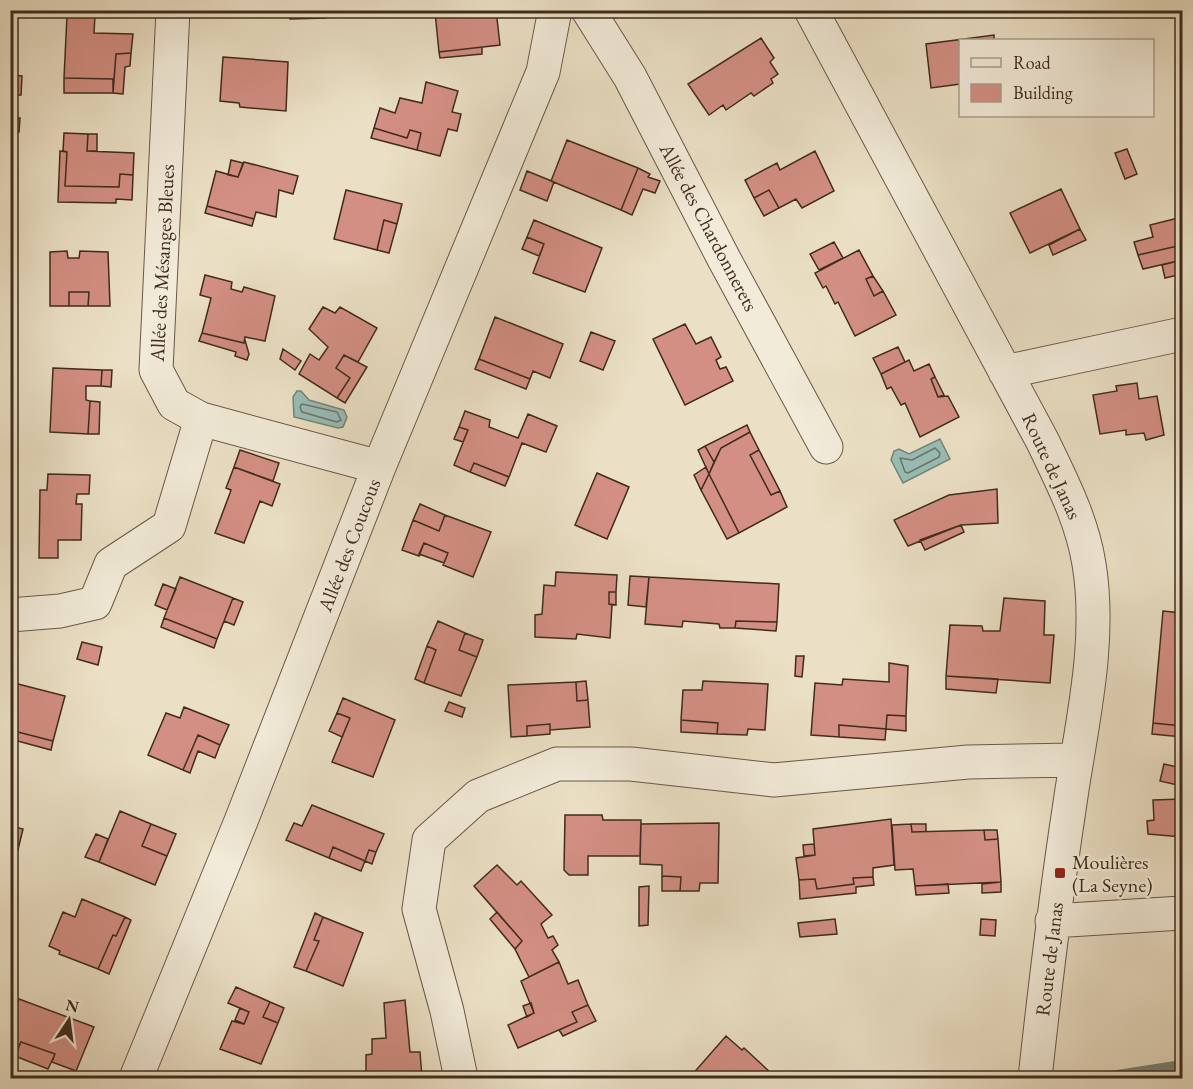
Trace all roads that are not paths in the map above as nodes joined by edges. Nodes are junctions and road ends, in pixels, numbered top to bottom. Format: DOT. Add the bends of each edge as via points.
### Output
graph roads {
  1 [pos="173,10"];
  2 [pos="555,10"];
  3 [pos="588,10"];
  4 [pos="811,10"];
  5 [pos="1182,334"];
  6 [pos="1005,372"];
  7 [pos="201,419"];
  8 [pos="826,447"];
  9 [pos="379,467"];
  10 [pos="10,615"];
  11 [pos="1076,760"];
  12 [pos="1182,913"];
  13 [pos="1052,921"];
  14 [pos="136,1078"];
  15 [pos="461,1078"];
  16 [pos="1035,1078"];
  1 -- 7 [label="street, Allée des Mésanges Bleues" via="156,370 174,404"];
  2 -- 9 [label="street, Allée des Coucous" via="543,72"];
  3 -- 8 [label="street, Allée des Chardonnerets" via="630,77"];
  4 -- 6 [label="street, Route de Janas"];
  5 -- 6 [label="street"];
  6 -- 11 [label="street, Route de Janas" via="1076,510 1089,563 1094,609"];
  7 -- 9 [label="street, Allée des Mésanges Bleues"];
  7 -- 10 [label="street" via="169,526 111,564 95,603 60,611"];
  9 -- 14 [label="street, Allée des Coucous" via="242,821"];
  11 -- 13 [label="street, Route de Janas"];
  11 -- 15 [label="street" via="968,762 774,780 631,764 557,764 477,796 429,840 419,909"];
  12 -- 13 [label="street"];
  13 -- 16 [label="street, Route de Janas"];
}
